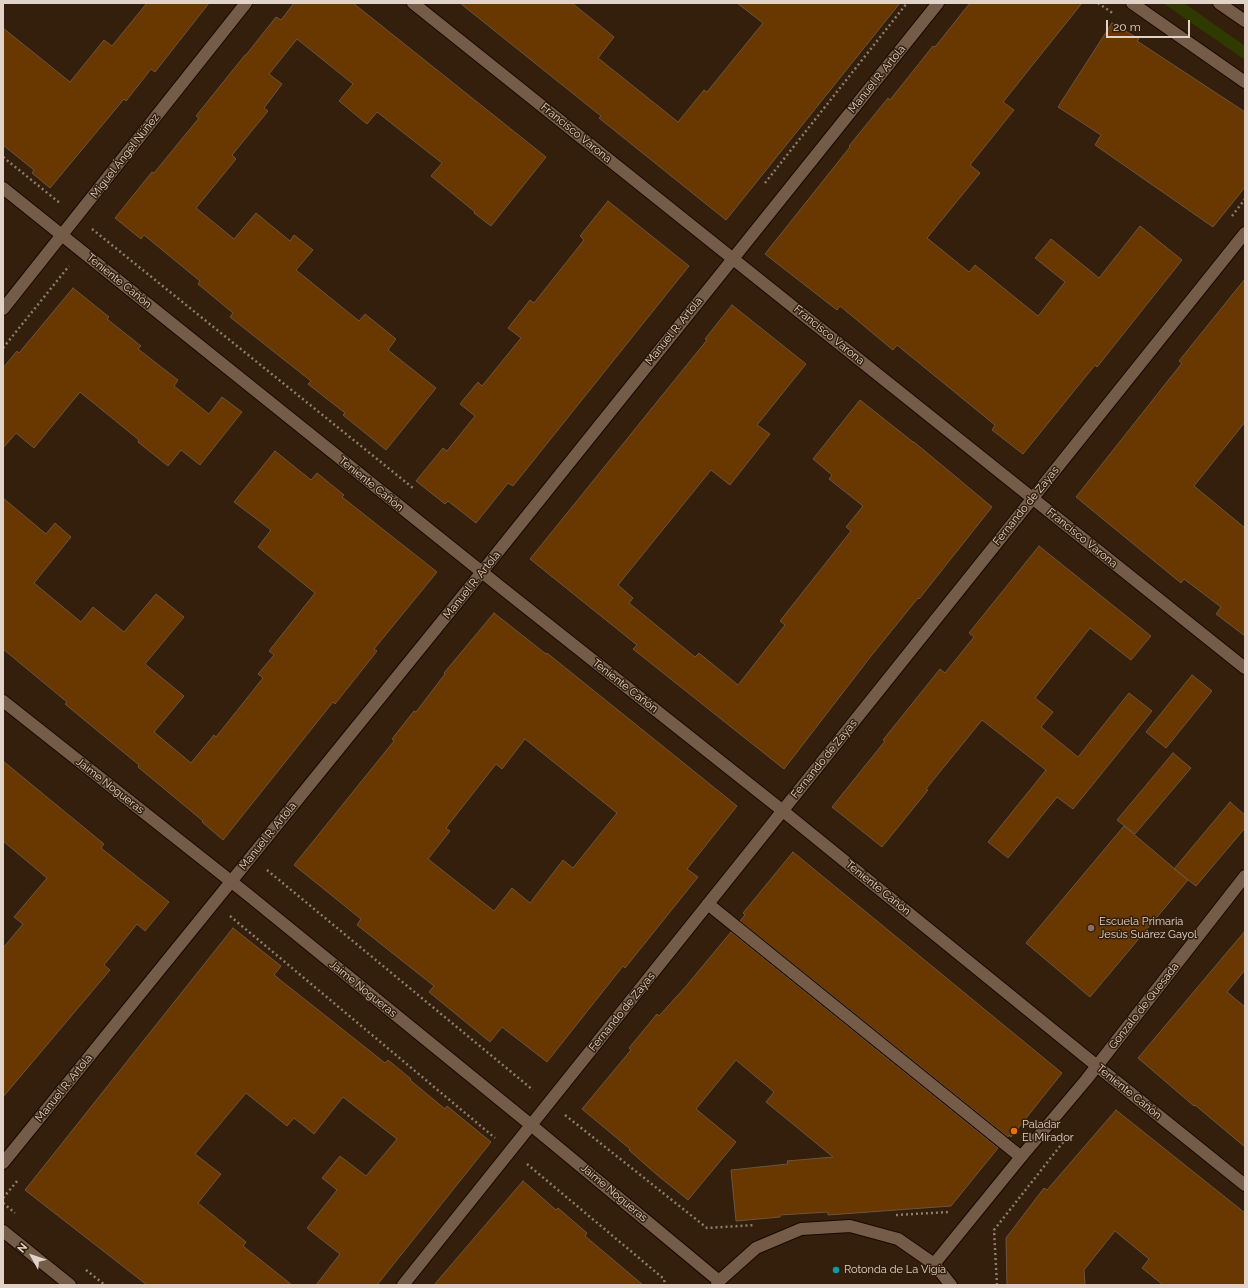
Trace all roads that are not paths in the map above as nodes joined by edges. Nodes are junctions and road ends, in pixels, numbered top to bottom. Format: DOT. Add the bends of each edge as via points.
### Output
graph roads {
  1 [pos="246,3"];
  2 [pos="413,3"];
  3 [pos="938,3"];
  4 [pos="1132,3"];
  5 [pos="1219,3"];
  6 [pos="1245,21"];
  7 [pos="1245,82"];
  8 [pos="3,188"];
  9 [pos="1245,233"];
  10 [pos="62,236"];
  11 [pos="732,258"];
  12 [pos="3,309"];
  13 [pos="1033,498"];
  14 [pos="482,573"];
  15 [pos="1245,668"];
  16 [pos="3,701"];
  17 [pos="783,811"];
  18 [pos="1245,876"];
  19 [pos="231,882"];
  20 [pos="708,904"];
  21 [pos="1097,1066"];
  22 [pos="531,1125"];
  23 [pos="1021,1157"];
  24 [pos="3,1163"];
  25 [pos="1245,1185"];
  26 [pos="3,1231"];
  27 [pos="934,1264"];
  28 [pos="718,1283"];
  29 [pos="70,1285"];
  30 [pos="403,1285"];
  31 [pos="951,1285"];
  1 -- 10 [label="street, Miguel Ángel Núñez"];
  2 -- 11 [label="street, Francisco Varona"];
  3 -- 11 [label="street, Manuel R. Artola"];
  4 -- 7 [label="street"];
  5 -- 6 [label="street"];
  8 -- 10 [label="street, Teniente Cañón"];
  9 -- 13 [label="street, Fernando de Zayas"];
  10 -- 12 [label="street, Miguel Ángel Núñez"];
  10 -- 14 [label="street, Teniente Cañón"];
  11 -- 13 [label="street, Francisco Varona"];
  11 -- 14 [label="street, Manuel R. Artola"];
  13 -- 15 [label="street, Francisco Varona"];
  13 -- 17 [label="street, Fernando de Zayas"];
  14 -- 17 [label="street, Teniente Cañón"];
  14 -- 19 [label="street, Manuel R. Artola"];
  16 -- 19 [label="street, Jaime Nogueras"];
  17 -- 20 [label="street, Fernando de Zayas"];
  17 -- 21 [label="street, Teniente Cañón"];
  18 -- 21 [label="street, Gonzalo de Quesada"];
  19 -- 22 [label="street, Jaime Nogueras"];
  19 -- 24 [label="street, Manuel R. Artola"];
  20 -- 22 [label="street, Fernando de Zayas"];
  20 -- 23 [label="street"];
  21 -- 23 [label="street, Gonzalo de Quesada"];
  21 -- 25 [label="street, Teniente Cañón"];
  22 -- 28 [label="street, Jaime Nogueras"];
  22 -- 30 [label="street, Fernando de Zayas"];
  23 -- 27 [label="street, Gonzalo de Quesada"];
  26 -- 29 [label="street"];
  27 -- 28 [label="street" via="898,1239 850,1226 801,1229 756,1248"];
  27 -- 31 [label="street"];
}
